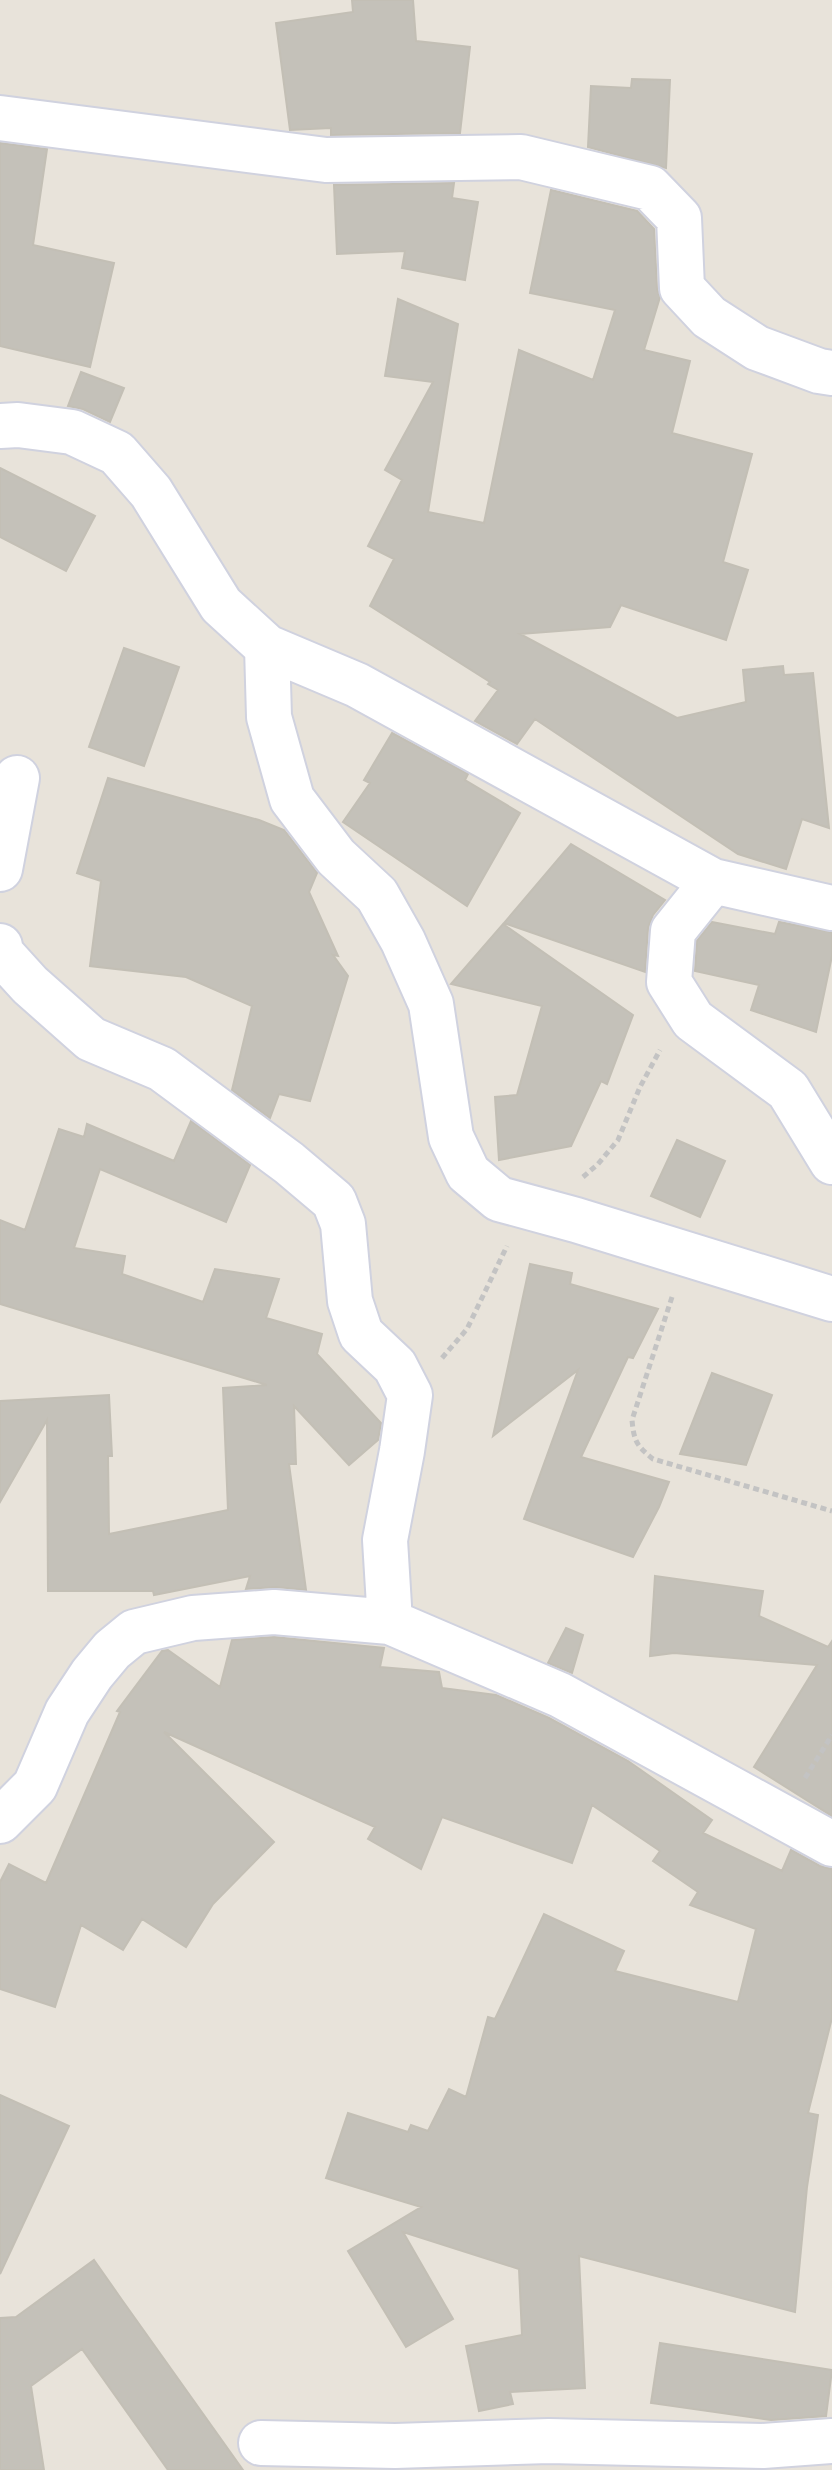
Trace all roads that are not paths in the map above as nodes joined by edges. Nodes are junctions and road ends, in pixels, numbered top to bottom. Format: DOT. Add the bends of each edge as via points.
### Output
graph roads {
  1 [pos="0,118"];
  2 [pos="832,373"];
  3 [pos="0,426"];
  4 [pos="267,647"];
  5 [pos="17,778"];
  6 [pos="0,869"];
  7 [pos="713,881"];
  8 [pos="832,908"];
  9 [pos="0,946"];
  10 [pos="788,1090"];
  11 [pos="832,1096"];
  12 [pos="832,1162"];
  13 [pos="832,1299"];
  14 [pos="390,1622"];
  15 [pos="0,1821"];
  16 [pos="832,1844"];
  17 [pos="832,2441"];
  18 [pos="261,2443"];
  19 [pos="550,2455"];
  1 -- 2 [label="street" via="326,160 521,157 650,188 679,218 682,288 709,317 757,348"];
  3 -- 4 [label="street" via="72,432 117,453 151,492 221,605"];
  4 -- 7 [label="street" via="357,685"];
  4 -- 13 [label="street" via="269,717 292,799 336,857 377,895 403,941 431,1004 451,1137 468,1173 499,1199"];
  5 -- 6 [label="street"];
  7 -- 8 [label="street"];
  7 -- 10 [label="street" via="673,931 669,982 693,1020"];
  9 -- 14 [label="street" via="30,985 91,1039 162,1069 334,1201 343,1224 350,1301 361,1334 395,1366 410,1395 385,1540"];
  10 -- 11 [label="street"];
  10 -- 12 [label="street"];
  14 -- 15 [label="street" via="274,1612 193,1618 134,1632 92,1674 67,1712 35,1786"];
  14 -- 16 [label="street" via="560,1695"];
  17 -- 19 [label="street"];
  18 -- 19 [label="street"];
}
